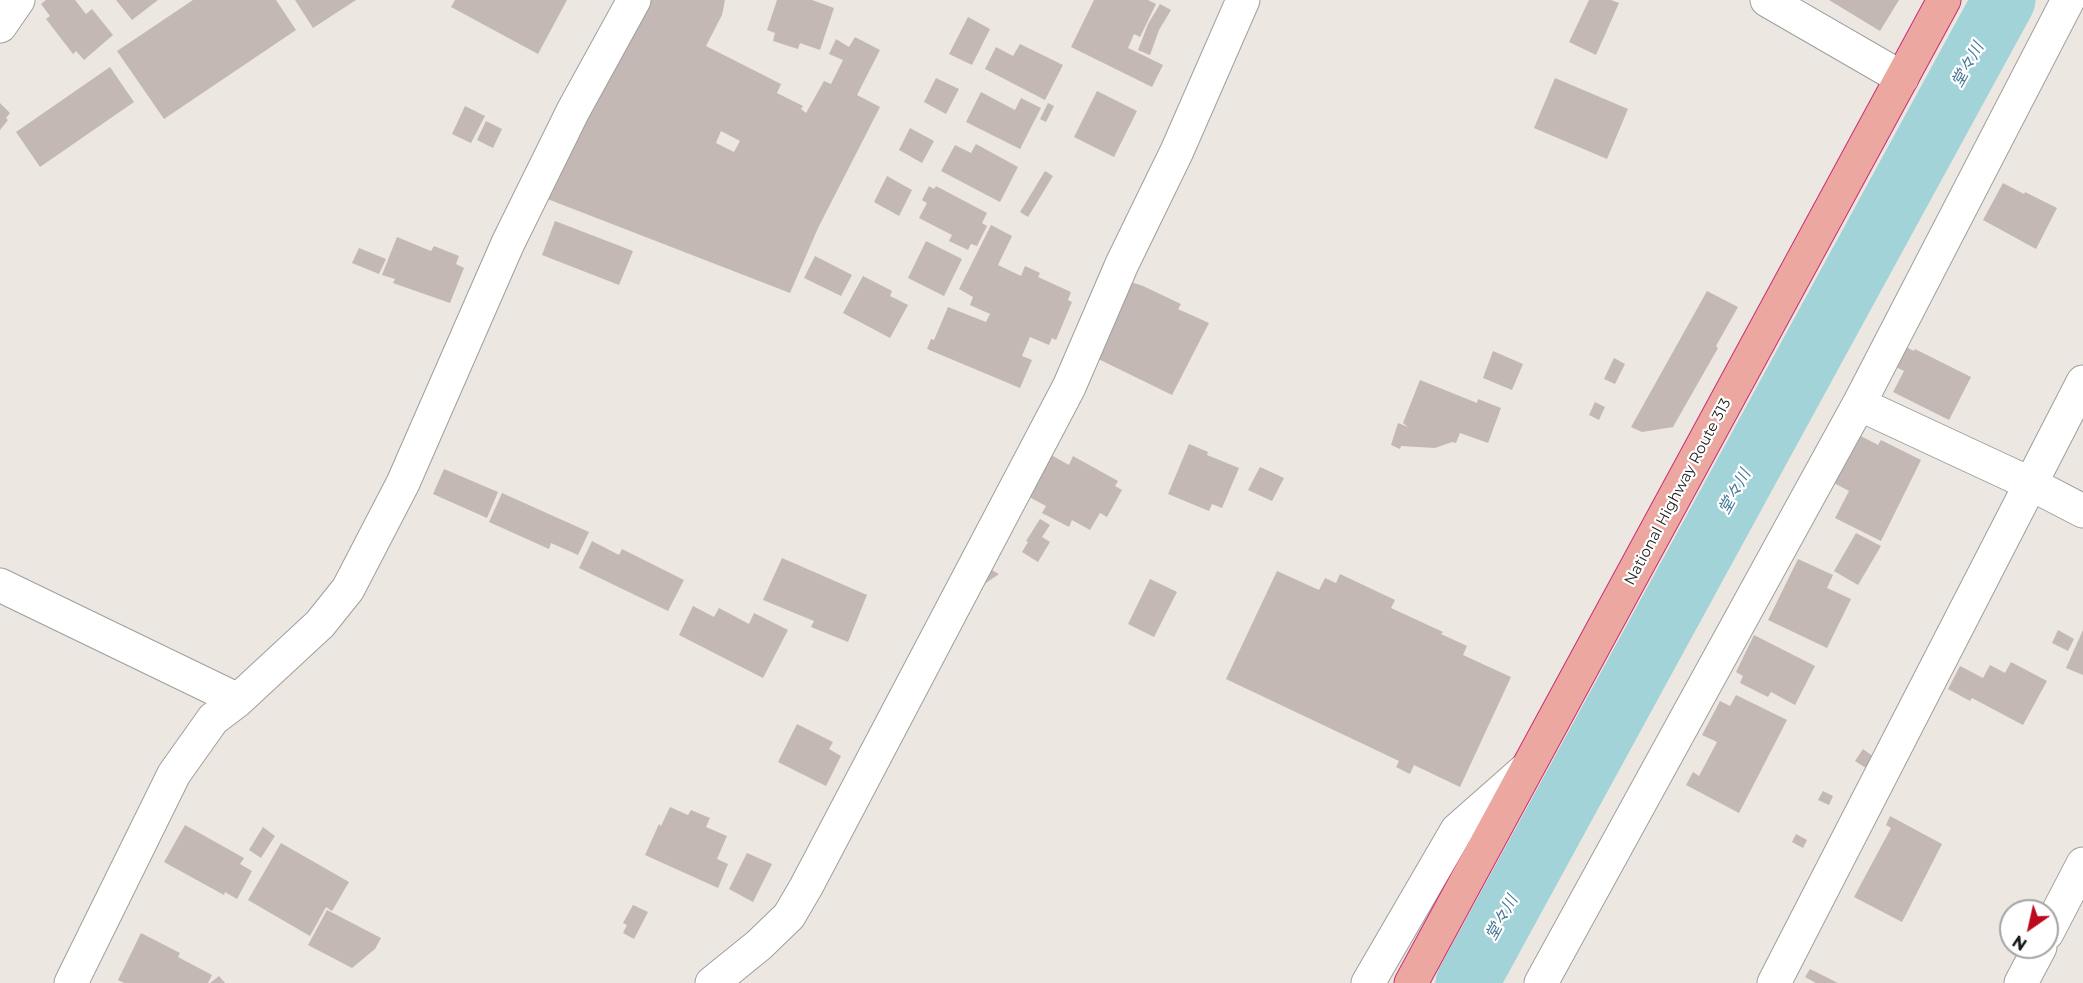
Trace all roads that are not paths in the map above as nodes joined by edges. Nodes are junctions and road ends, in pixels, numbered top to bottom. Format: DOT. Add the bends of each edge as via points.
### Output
graph roads {
  1 [pos="18,0"];
  2 [pos="634,0"];
  3 [pos="1243,0"];
  4 [pos="1767,0"];
  5 [pos="1944,0"];
  6 [pos="2068,0"];
  7 [pos="0,26"];
  8 [pos="1902,78"];
  9 [pos="2083,382"];
  10 [pos="1859,404"];
  11 [pos="2031,484"];
  12 [pos="2083,511"];
  13 [pos="0,585"];
  14 [pos="238,700"];
  15 [pos="1530,765"];
  16 [pos="2083,864"];
  17 [pos="2059,910"];
  18 [pos="2034,959"];
  19 [pos="71,983"];
  20 [pos="712,983"];
  21 [pos="1368,983"];
  22 [pos="1411,983"];
  23 [pos="1541,983"];
  24 [pos="1774,983"];
  25 [pos="2021,983"];
  1 -- 7 [label="street"];
  2 -- 14 [label="street" via="513,233 403,483 348,589 320,624"];
  3 -- 20 [label="street" via="1069,387 806,887 789,916"];
  4 -- 8 [label="street"];
  5 -- 8 [label="highway, National Highway Route 313"];
  6 -- 10 [label="street"];
  8 -- 15 [label="highway, National Highway Route 313"];
  9 -- 11 [label="street"];
  10 -- 11 [label="street"];
  10 -- 23 [label="street"];
  11 -- 12 [label="street"];
  11 -- 24 [label="street"];
  13 -- 14 [label="street"];
  14 -- 19 [label="street" via="213,719 174,774"];
  15 -- 21 [label="street" via="1457,830"];
  15 -- 22 [label="highway, National Highway Route 313"];
  16 -- 17 [label="street"];
  18 -- 25 [label="street"];
}
